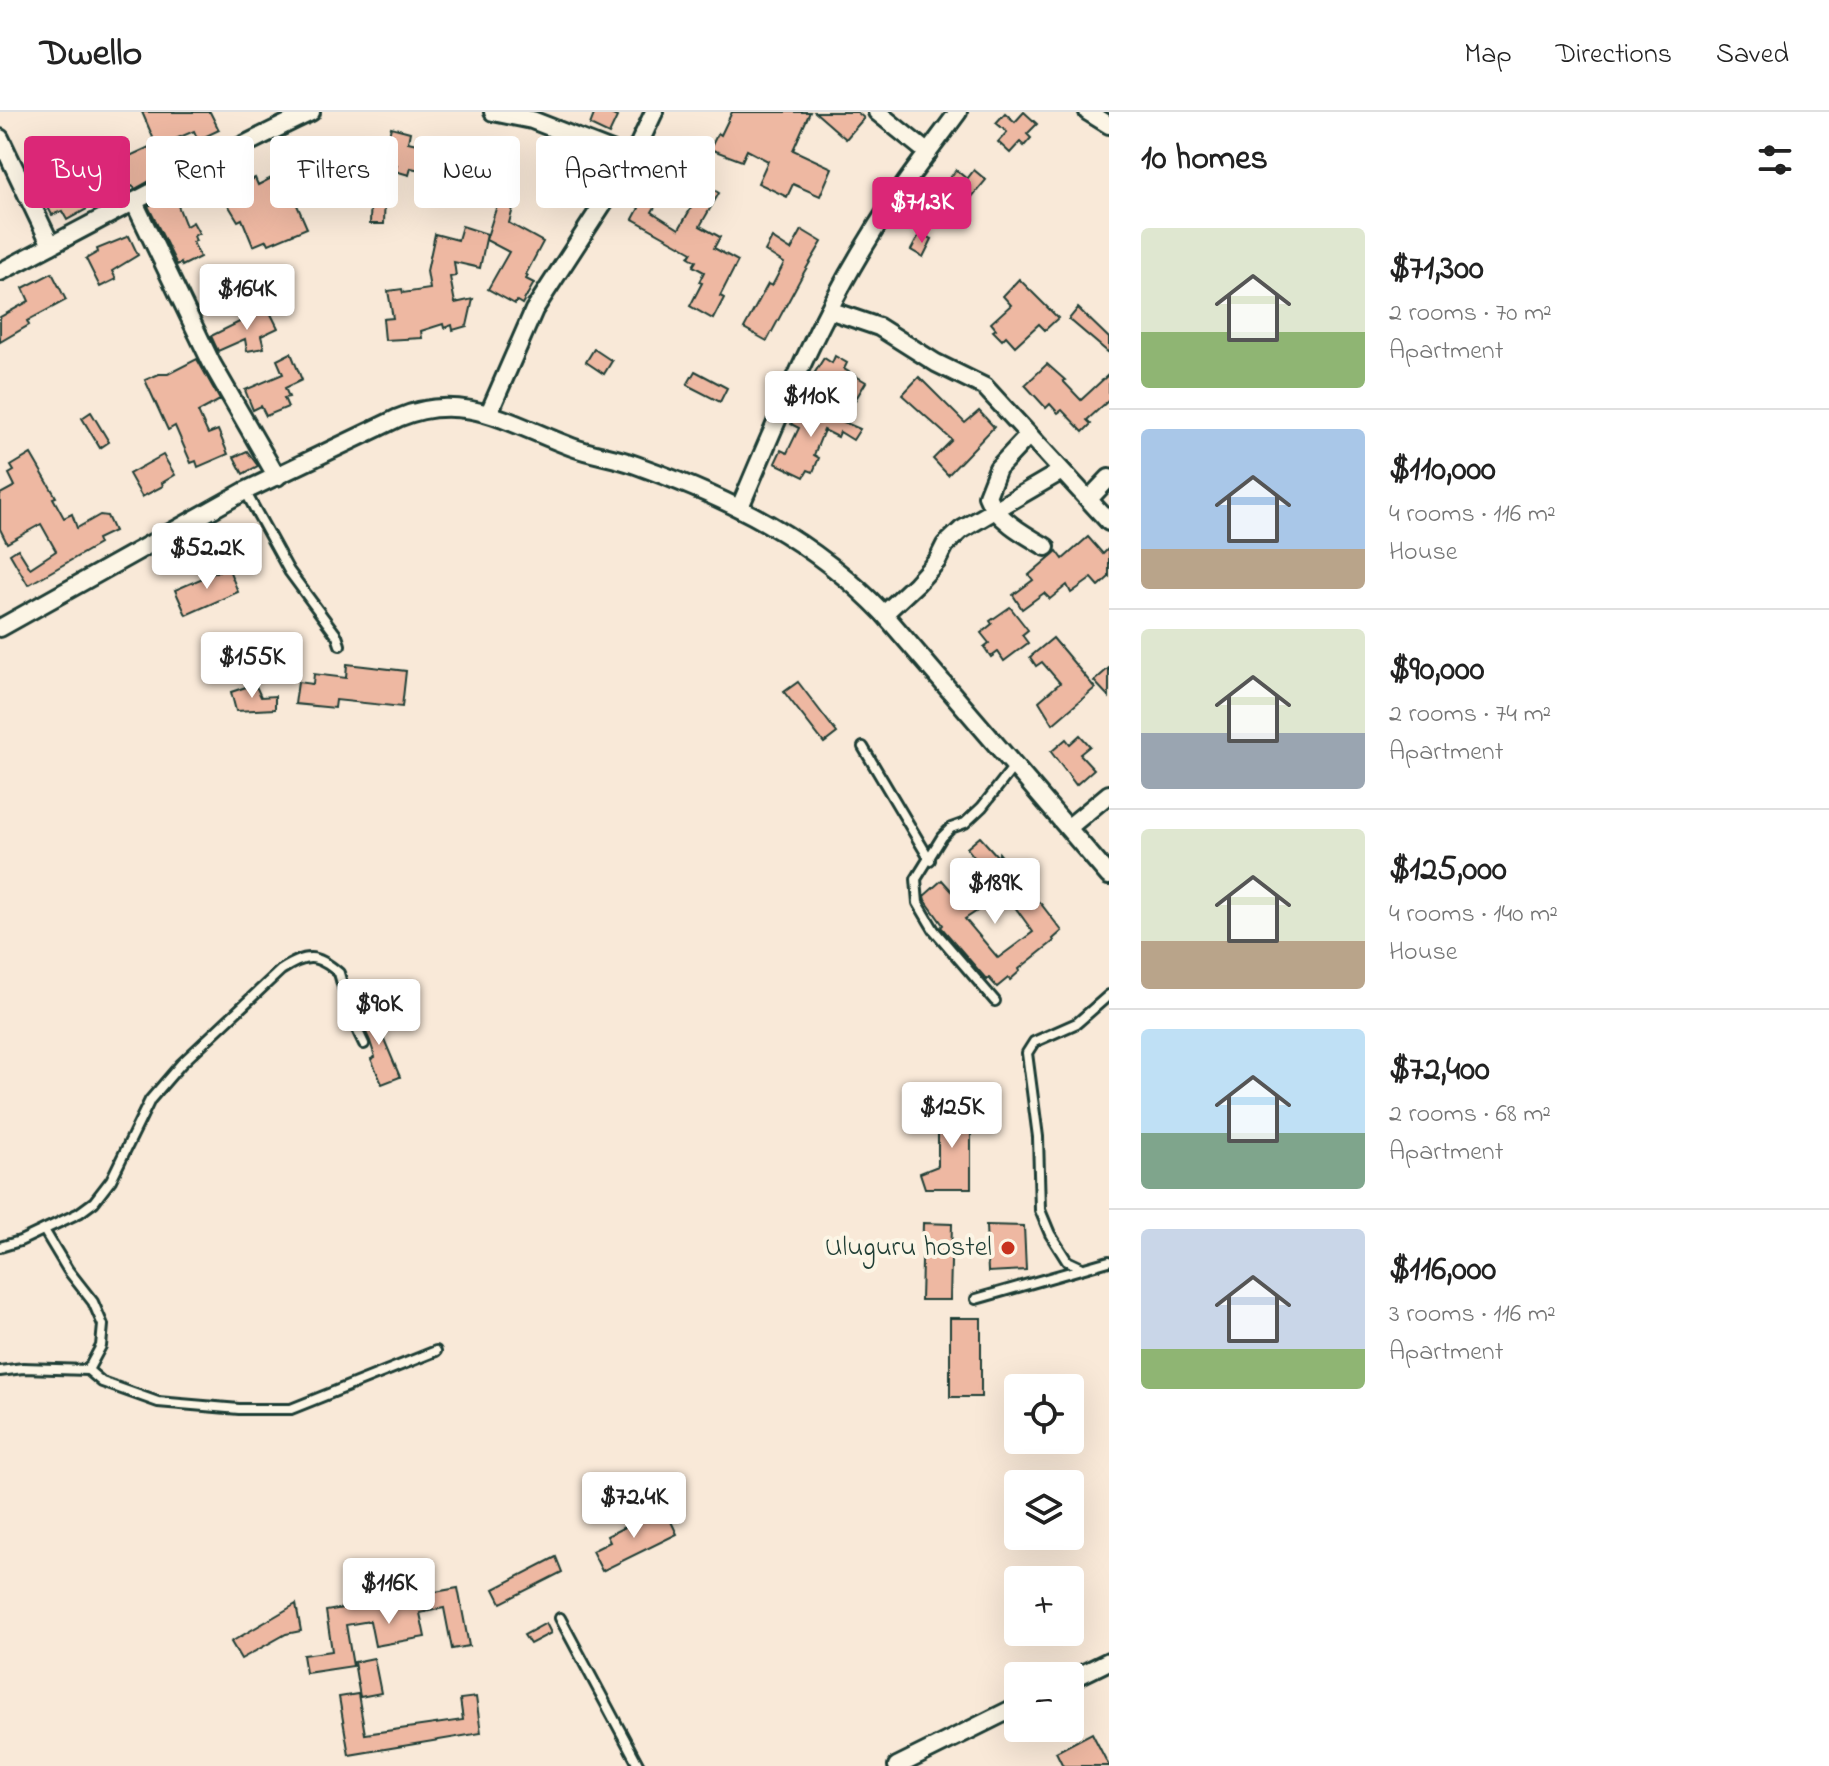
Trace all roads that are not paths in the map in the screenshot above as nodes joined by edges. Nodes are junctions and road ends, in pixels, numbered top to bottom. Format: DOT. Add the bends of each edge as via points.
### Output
graph roads {
  1 [pos="311,112"];
  2 [pos="493,112"];
  3 [pos="654,112"];
  4 [pos="877,112"];
  5 [pos="958,112"];
  6 [pos="1088,112"];
  7 [pos="1109,125"];
  8 [pos="573,136"];
  9 [pos="643,136"];
  10 [pos="0,138"];
  11 [pos="928,153"];
  12 [pos="134,202"];
  13 [pos="600,208"];
  14 [pos="51,245"];
  15 [pos="0,272"];
  16 [pos="829,310"];
  17 [pos="489,413"];
  18 [pos="1028,436"];
  19 [pos="1060,472"];
  20 [pos="277,477"];
  21 [pos="1109,478"];
  22 [pos="245,491"];
  23 [pos="1089,499"];
  24 [pos="740,507"];
  25 [pos="996,510"];
  26 [pos="1109,522"];
  27 [pos="1046,547"];
  28 [pos="884,614"];
  29 [pos="0,628"];
  30 [pos="340,645"];
  31 [pos="863,747"];
  32 [pos="1016,765"];
  33 [pos="1109,794"];
  34 [pos="1069,827"];
  35 [pos="930,860"];
  36 [pos="1109,876"];
  37 [pos="1109,995"];
  38 [pos="995,1001"];
  39 [pos="364,1044"];
  40 [pos="44,1230"];
  41 [pos="0,1247"];
  42 [pos="1109,1261"];
  43 [pos="1082,1268"];
  44 [pos="976,1299"];
  45 [pos="436,1351"];
  46 [pos="88,1370"];
  47 [pos="0,1371"];
  48 [pos="560,1618"];
  49 [pos="1109,1661"];
  50 [pos="1084,1673"];
  51 [pos="1004,1713"];
  52 [pos="904,1764"];
  53 [pos="639,1766"];
  1 -- 12 [label="street"];
  2 -- 8 [label="street"];
  3 -- 9 [label="street"];
  4 -- 11 [label="street"];
  5 -- 11 [label="street"];
  6 -- 7 [label="street"];
  10 -- 14 [label="street"];
  11 -- 16 [label="street" via="868,239"];
  12 -- 14 [label="street"];
  12 -- 20 [label="street" via="219,376"];
  13 -- 17 [label="street" via="534,310"];
  14 -- 15 [label="street"];
  16 -- 18 [label="street" via="879,327 985,387"];
  16 -- 24 [label="street"];
  17 -- 20 [label="street" via="416,410"];
  17 -- 24 [label="street"];
  18 -- 19 [label="street"];
  18 -- 25 [label="street" via="989,485 988,501"];
  19 -- 23 [label="street"];
  19 -- 25 [label="street"];
  20 -- 22 [label="street"];
  21 -- 23 [label="street"];
  22 -- 29 [label="street"];
  22 -- 30 [label="lane" via="289,571"];
  23 -- 26 [label="street"];
  24 -- 28 [label="street" via="826,560"];
  25 -- 27 [label="street"];
  25 -- 28 [label="street" via="961,530"];
  28 -- 32 [label="street"];
  31 -- 35 [label="lane"];
  32 -- 34 [label="street"];
  32 -- 35 [label="lane" via="982,807 942,837"];
  33 -- 34 [label="street"];
  34 -- 36 [label="street"];
  35 -- 38 [label="lane" via="916,879 918,903 934,930"];
  37 -- 43 [label="lane" via="1077,1023 1034,1042 1027,1053 1038,1137 1040,1210 1067,1261"];
  39 -- 40 [label="lane" via="339,973 314,957 293,962 181,1064 150,1100 111,1180 94,1202"];
  40 -- 41 [label="lane"];
  40 -- 46 [label="lane" via="103,1325 101,1346"];
  42 -- 43 [label="lane"];
  43 -- 44 [label="lane"];
  45 -- 46 [label="lane" via="291,1409 158,1402 102,1382"];
  46 -- 47 [label="lane"];
  48 -- 53 [label="lane"];
  49 -- 50 [label="street"];
  51 -- 52 [label="street"];
}
